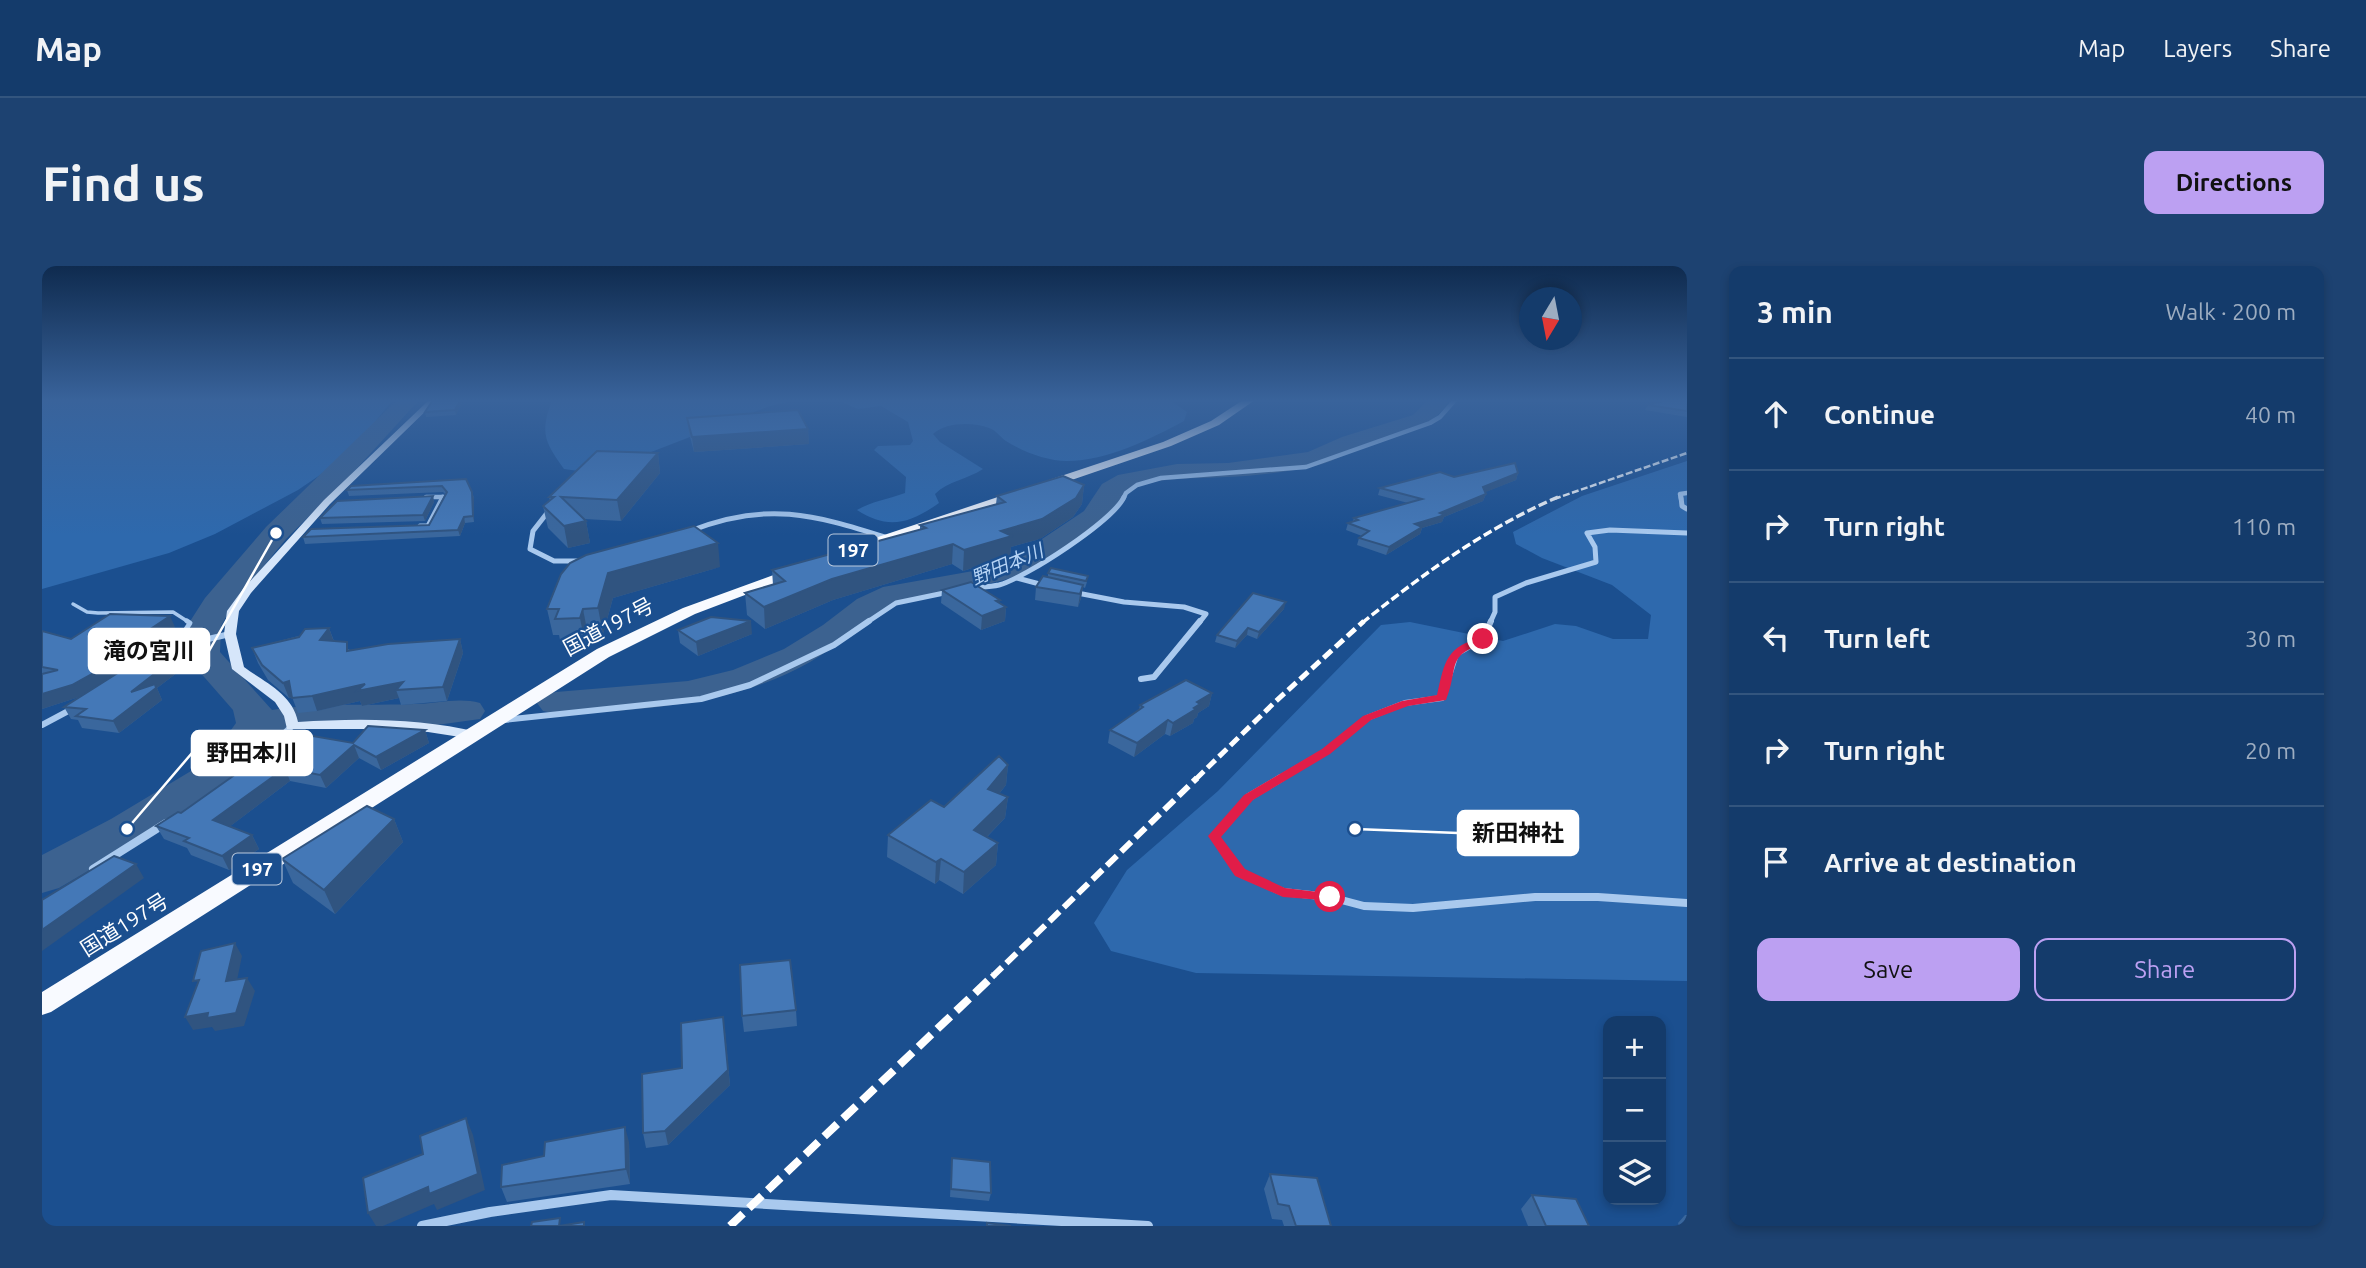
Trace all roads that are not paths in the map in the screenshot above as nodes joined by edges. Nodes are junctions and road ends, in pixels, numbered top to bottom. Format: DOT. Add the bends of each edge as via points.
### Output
graph roads {
  1 [pos="387,445"];
  2 [pos="1165,445"];
  3 [pos="1369,445"];
  4 [pos="1687,494"];
  5 [pos="418,498"];
  6 [pos="560,499"];
  7 [pos="327,502"];
  8 [pos="340,502"];
  9 [pos="1687,509"];
  10 [pos="415,526"];
  11 [pos="301,530"];
  12 [pos="313,530"];
  13 [pos="684,533"];
  14 [pos="1687,533"];
  15 [pos="889,538"];
  16 [pos="839,555"];
  17 [pos="589,560"];
  18 [pos="813,564"];
  19 [pos="1017,578"];
  20 [pos="1056,588"];
  21 [pos="1068,591"];
  22 [pos="73,604"];
  23 [pos="226,635"];
  24 [pos="174,648"];
  25 [pos="144,665"];
  26 [pos="1141,679"];
  27 [pos="79,705"];
  28 [pos="495,722"];
  29 [pos="42,724"];
  30 [pos="292,726"];
  31 [pos="473,735"];
  32 [pos="265,752"];
  33 [pos="178,815"];
  34 [pos="88,872"];
  35 [pos="1687,903"];
  36 [pos="42,1004"];
  37 [pos="422,1226"];
  38 [pos="1149,1226"];
  1 -- 7 [label="main road"];
  2 -- 15 [label="highway, 197"];
  3 -- 19 [label="street" via="1306,467 1161,478 1137,485 1110,516"];
  4 -- 9 [label="street" via="1679,494"];
  5 -- 10 [label="street" via="443,497 428,526"];
  6 -- 17 [label="street" via="535,525 530,549 555,561"];
  7 -- 8 [label="street"];
  7 -- 11 [label="main road"];
  11 -- 12 [label="street"];
  11 -- 23 [label="main road" via="233,611"];
  13 -- 15 [label="street" via="729,516 777,511 822,517"];
  14 -- 35 [label="street" via="1587,533 1595,547 1595,562 1495,597 1495,612 1483,639 1464,646 1450,660 1442,698 1405,703 1367,718 1326,751 1249,797 1214,836 1240,873 1283,892 1364,906 1413,908 1535,897"];
  15 -- 16 [label="highway, 197"];
  18 -- 28 [label="highway, 国道197号 / 197" via="750,586 603,653"];
  19 -- 20 [label="street"];
  19 -- 28 [label="street" via="896,603 802,661 750,685 701,699"];
  21 -- 26 [label="street" via="1206,614 1154,677"];
  22 -- 24 [label="lane" via="99,613 173,612 190,623"];
  23 -- 24 [label="street"];
  23 -- 30 [label="main road" via="238,668 282,699"];
  24 -- 25 [label="street"];
  27 -- 29 [label="street"];
  28 -- 31 [label="highway, 国道197号 / 197"];
  30 -- 31 [label="main road" via="405,727"];
  30 -- 32 [label="street"];
  31 -- 36 [label="highway, 国道197号 / 197"];
  33 -- 34 [label="street"];
  37 -- 38 [label="street" via="611,1195"];
}
